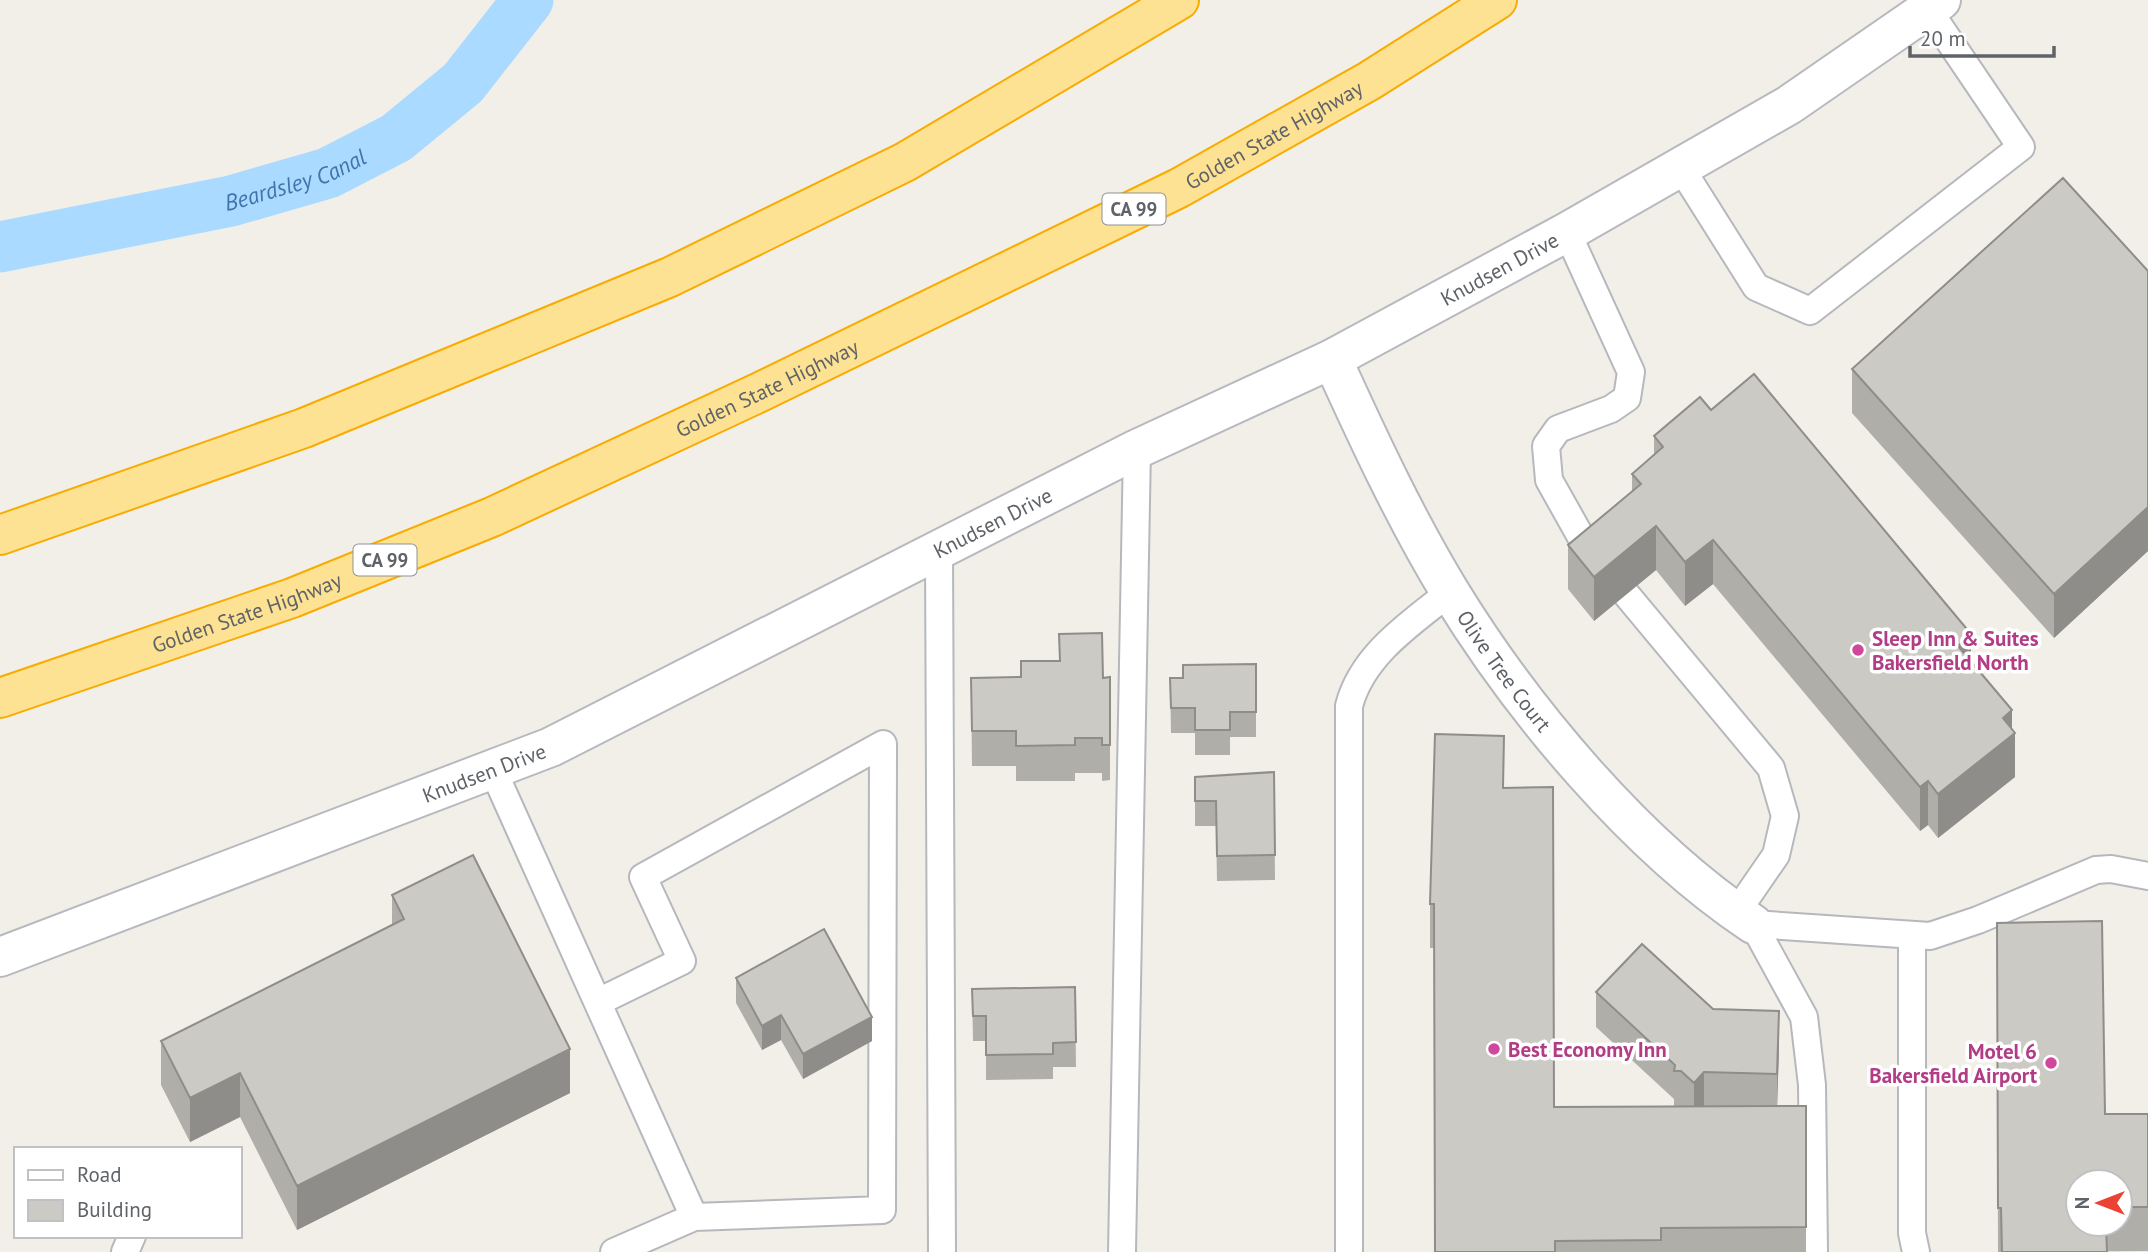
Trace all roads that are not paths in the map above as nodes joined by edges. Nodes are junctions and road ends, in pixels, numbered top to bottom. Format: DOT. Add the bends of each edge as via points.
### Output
graph roads {
  1 [pos="1179,0"];
  2 [pos="1497,0"];
  3 [pos="1934,4"];
  4 [pos="1681,167"];
  5 [pos="1567,232"];
  6 [pos="1332,359"];
  7 [pos="1137,449"];
  8 [pos="0,535"];
  9 [pos="939,550"];
  10 [pos="1450,592"];
  11 [pos="0,698"];
  12 [pos="493,769"];
  13 [pos="2148,876"];
  14 [pos="1744,918"];
  15 [pos="1912,936"];
  16 [pos="0,957"];
  17 [pos="598,1002"];
  18 [pos="694,1217"];
  19 [pos="614,1252"];
  20 [pos="942,1252"];
  21 [pos="1122,1252"];
  22 [pos="1349,1252"];
  23 [pos="1814,1252"];
  24 [pos="1916,1252"];
  1 -- 8 [label="highway" via="905,162 670,277 303,428"];
  2 -- 11 [label="highway, Golden State Highway / CA 99" via="1369,81 1179,188 758,393 492,517 292,598"];
  3 -- 4 [label="street, Knudsen Drive" via="1789,104"];
  3 -- 4 [label="lane" via="2021,147 1810,311 1756,287"];
  4 -- 5 [label="street, Knudsen Drive"];
  5 -- 6 [label="street, Knudsen Drive"];
  5 -- 14 [label="lane" via="1630,372 1630,387 1627,398 1611,409 1558,429 1546,446 1549,480 1586,546 1771,768 1785,816 1776,855"];
  6 -- 7 [label="street, Knudsen Drive"];
  6 -- 10 [label="street, Olive Tree Court" via="1376,455"];
  7 -- 9 [label="street, Knudsen Drive"];
  7 -- 21 [label="lane"];
  9 -- 12 [label="street, Knudsen Drive" via="551,747"];
  9 -- 20 [label="lane"];
  10 -- 14 [label="street, Olive Tree Court" via="1533,710 1628,820"];
  10 -- 22 [label="lane" via="1388,641 1353,688 1349,706"];
  12 -- 16 [label="street, Knudsen Drive"];
  12 -- 17 [label="lane"];
  13 -- 15 [label="lane" via="2096,870 1978,920 1930,936"];
  14 -- 15 [label="lane"];
  14 -- 23 [label="lane" via="1804,1017 1812,1086"];
  15 -- 24 [label="lane" via="1912,1233"];
  17 -- 18 [label="lane"];
  17 -- 18 [label="lane" via="681,961 643,877 883,744 882,1210"];
  18 -- 19 [label="lane"];
}
